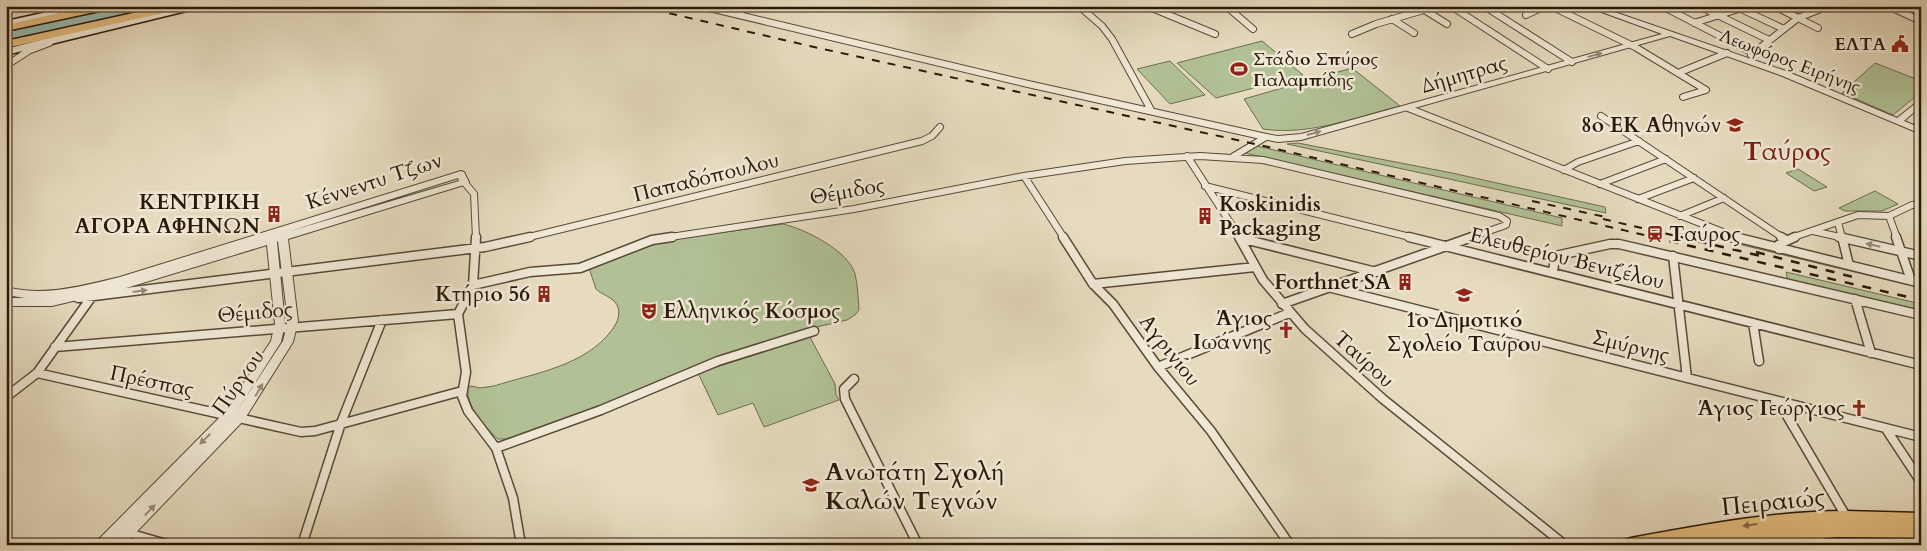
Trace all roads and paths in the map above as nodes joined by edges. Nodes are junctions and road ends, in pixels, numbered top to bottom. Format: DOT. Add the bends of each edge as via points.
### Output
graph roads {
  1 [pos="86,6"];
  2 [pos="109,6"];
  3 [pos="181,6"];
  4 [pos="203,6"];
  5 [pos="701,6"];
  6 [pos="746,6"];
  7 [pos="1079,6"];
  8 [pos="1147,6"];
  9 [pos="1226,6"];
  10 [pos="1437,6"];
  11 [pos="1451,6"];
  12 [pos="1484,6"];
  13 [pos="1545,6"];
  14 [pos="1551,6"];
  15 [pos="1589,6"];
  16 [pos="1662,6"];
  17 [pos="1699,6"];
  18 [pos="1748,6"];
  19 [pos="1774,6"];
  20 [pos="1828,6"];
  21 [pos="1888,6"];
  22 [pos="1421,8"];
  23 [pos="1738,8"];
  24 [pos="736,14"];
  25 [pos="1526,15"];
  26 [pos="1718,16"];
  27 [pos="1798,18"];
  28 [pos="1392,19"];
  29 [pos="1921,21"];
  30 [pos="6,24"];
  31 [pos="1446,24"];
  32 [pos="1694,24"];
  33 [pos="6,28"];
  34 [pos="1818,28"];
  35 [pos="1253,29"];
  36 [pos="1784,29"];
  37 [pos="1414,33"];
  38 [pos="1215,34"];
  39 [pos="1352,34"];
  40 [pos="1670,34"];
  41 [pos="67,36"];
  42 [pos="1769,40"];
  43 [pos="1631,45"];
  44 [pos="6,46"];
  45 [pos="6,52"];
  46 [pos="1728,53"];
  47 [pos="1753,53"];
  48 [pos="1745,60"];
  49 [pos="1572,62"];
  50 [pos="6,67"];
  51 [pos="1548,69"];
  52 [pos="1678,73"];
  53 [pos="1683,97"];
  54 [pos="1921,101"];
  55 [pos="1408,108"];
  56 [pos="1152,110"];
  57 [pos="1601,116"];
  58 [pos="1898,122"];
  59 [pos="940,127"];
  60 [pos="1921,132"];
  61 [pos="1266,137"];
  62 [pos="1639,141"];
  63 [pos="1187,156"];
  64 [pos="1232,157"];
  65 [pos="1666,159"];
  66 [pos="1564,170"];
  67 [pos="1024,176"];
  68 [pos="1694,178"];
  69 [pos="464,182"];
  70 [pos="1600,184"];
  71 [pos="1205,186"];
  72 [pos="1724,198"];
  73 [pos="1638,199"];
  74 [pos="1921,204"];
  75 [pos="1680,216"];
  76 [pos="1889,216"];
  77 [pos="1838,222"];
  78 [pos="1812,231"];
  79 [pos="283,233"];
  80 [pos="271,237"];
  81 [pos="1240,238"];
  82 [pos="1842,238"];
  83 [pos="1786,240"];
  84 [pos="1444,246"];
  85 [pos="476,247"];
  86 [pos="1778,249"];
  87 [pos="1901,251"];
  88 [pos="1673,256"];
  89 [pos="1921,256"];
  90 [pos="1849,266"];
  91 [pos="1255,267"];
  92 [pos="281,272"];
  93 [pos="1376,272"];
  94 [pos="1553,273"];
  95 [pos="1911,280"];
  96 [pos="1921,282"];
  97 [pos="473,284"];
  98 [pos="1092,284"];
  99 [pos="1332,288"];
  100 [pos="6,291"];
  101 [pos="93,295"];
  102 [pos="1855,299"];
  103 [pos="10,303"];
  104 [pos="1282,304"];
  105 [pos="1680,304"];
  106 [pos="1290,313"];
  107 [pos="458,314"];
  108 [pos="1921,315"];
  109 [pos="382,320"];
  110 [pos="1753,323"];
  111 [pos="292,327"];
  112 [pos="279,328"];
  113 [pos="814,331"];
  114 [pos="55,347"];
  115 [pos="1871,353"];
  116 [pos="1759,361"];
  117 [pos="1921,365"];
  118 [pos="1158,367"];
  119 [pos="37,373"];
  120 [pos="1687,378"];
  121 [pos="854,379"];
  122 [pos="462,391"];
  123 [pos="6,398"];
  124 [pos="1779,402"];
  125 [pos="234,416"];
  126 [pos="341,423"];
  127 [pos="1886,429"];
  128 [pos="1921,437"];
  129 [pos="496,448"];
  130 [pos="1921,482"];
  131 [pos="1847,518"];
  132 [pos="1921,520"];
  133 [pos="1809,530"];
  134 [pos="1921,530"];
  135 [pos="128,532"];
  136 [pos="101,545"];
  137 [pos="116,545"];
  138 [pos="170,545"];
  139 [pos="302,545"];
  140 [pos="521,545"];
  141 [pos="918,545"];
  142 [pos="1290,545"];
  143 [pos="1565,545"];
  144 [pos="1631,545"];
  145 [pos="1702,545"];
  146 [pos="1824,545"];
  1 -- 30 [label="main road"];
  2 -- 33 [label="highway"];
  3 -- 44 [label="highway"];
  4 -- 41 [label="main road"];
  5 -- 24 [label="street"];
  6 -- 24 [label="street"];
  7 -- 56 [label="street" via="1112,39"];
  8 -- 38 [label="street"];
  9 -- 35 [label="street"];
  10 -- 22 [label="street"];
  11 -- 51 [label="street"];
  12 -- 49 [label="street"];
  13 -- 25 [label="street"];
  14 -- 43 [label="street"];
  15 -- 40 [label="street, Λεωφόρος Ειρήνης"];
  16 -- 32 [label="street"];
  17 -- 26 [label="street"];
  18 -- 23 [label="street"];
  19 -- 27 [label="street"];
  20 -- 27 [label="street"];
  21 -- 29 [label="street"];
  22 -- 28 [label="street"];
  22 -- 31 [label="street"];
  23 -- 26 [label="street"];
  23 -- 36 [label="street"];
  24 -- 56 [label="street" via="1028,84"];
  26 -- 32 [label="street"];
  26 -- 42 [label="street"];
  27 -- 34 [label="street"];
  27 -- 36 [label="street"];
  28 -- 37 [label="street"];
  28 -- 39 [label="street"];
  32 -- 47 [label="street"];
  36 -- 42 [label="street"];
  40 -- 43 [label="street, Δήμητρας"];
  40 -- 46 [label="street, Λεωφόρος Ειρήνης"];
  41 -- 45 [label="main road"];
  41 -- 50 [label="street" via="28,51"];
  42 -- 47 [label="street"];
  49 -- 43 [label="street, Δήμητρας, one-way"];
  43 -- 52 [label="street"];
  46 -- 48 [label="street, Λεωφόρος Ειρήνης"];
  46 -- 52 [label="street"];
  47 -- 48 [label="street"];
  48 -- 58 [label="street, Λεωφόρος Ειρήνης"];
  49 -- 51 [label="street, Δήμητρας"];
  51 -- 55 [label="street, Δήμητρας"];
  52 -- 53 [label="street" via="1706,90"];
  54 -- 58 [label="street"];
  61 -- 55 [label="street, Δήμητρας, one-way" via="1301,137"];
  55 -- 66 [label="street"];
  56 -- 61 [label="street"];
  57 -- 62 [label="street"];
  58 -- 60 [label="street, Λεωφόρος Ειρήνης"];
  59 -- 85 [label="street, Παπαδόπουλου" via="922,141 593,223"];
  61 -- 64 [label="street"];
  62 -- 65 [label="street"];
  62 -- 66 [label="street"];
  63 -- 64 [label="street, Θέμιδος"];
  63 -- 67 [label="street, Θέμιδος" via="1125,160"];
  63 -- 71 [label="street, Ταύρου"];
  64 -- 84 [label="street, Θέμιδος" via="1263,160 1499,216 1507,221 1506,225"];
  65 -- 68 [label="street"];
  65 -- 70 [label="street"];
  66 -- 70 [label="street"];
  67 -- 97 [label="street, Θέμιδος" via="854,209 652,240 580,268 530,272"];
  67 -- 98 [label="street, Αγρινίου"];
  68 -- 72 [label="street"];
  68 -- 73 [label="street"];
  69 -- 79 [label="street, Κέννεντυ Τζων"];
  69 -- 85 [label="street" via="474,198"];
  70 -- 73 [label="street"];
  71 -- 81 [label="street, Ταύρου"];
  71 -- 84 [label="street, Ελευθερίου Βενιζέλου"];
  72 -- 75 [label="street"];
  72 -- 83 [label="street"];
  73 -- 75 [label="street"];
  74 -- 76 [label="street"];
  75 -- 86 [label="street" via="1743,240"];
  76 -- 77 [label="street" via="1858,215"];
  76 -- 87 [label="street"];
  77 -- 78 [label="street"];
  77 -- 82 [label="street"];
  78 -- 82 [label="street"];
  78 -- 83 [label="street"];
  79 -- 80 [label="street, Κέννεντυ Τζων"];
  79 -- 92 [label="street, Πύργου"];
  80 -- 92 [label="street, Πύργου"];
  80 -- 100 [label="street, Κέννεντυ Τζων" via="82,289 32,296"];
  80 -- 101 [label="street, Κέννεντυ Τζων"];
  81 -- 91 [label="street, Ταύρου"];
  81 -- 93 [label="street"];
  87 -- 82 [label="street, one-way"];
  82 -- 90 [label="street"];
  83 -- 86 [label="street" via="1778,245"];
  84 -- 93 [label="street"];
  84 -- 94 [label="street, Ελευθερίου Βενιζέλου"];
  85 -- 92 [label="street, Παπαδόπουλου"];
  85 -- 97 [label="street"];
  86 -- 90 [label="street"];
  87 -- 89 [label="street"];
  87 -- 95 [label="street"];
  88 -- 94 [label="street" via="1614,243 1555,256"];
  88 -- 102 [label="street"];
  88 -- 105 [label="street"];
  90 -- 95 [label="street"];
  91 -- 98 [label="street"];
  91 -- 104 [label="street, Ταύρου"];
  101 -- 92 [label="street, Παπαδόπουλου, one-way"];
  92 -- 111 [label="street, Πύργου"];
  92 -- 112 [label="street, Πύργου"];
  93 -- 99 [label="street"];
  94 -- 105 [label="street, Ελευθερίου Βενιζέλου"];
  95 -- 96 [label="street"];
  97 -- 107 [label="street"];
  98 -- 118 [label="street, Αγρινίου" via="1113,304"];
  99 -- 104 [label="street"];
  99 -- 120 [label="street, Σμύρνης"];
  101 -- 103 [label="street, Κέννεντυ Τζων"];
  101 -- 114 [label="street"];
  102 -- 108 [label="street"];
  102 -- 115 [label="street"];
  104 -- 106 [label="street, Ταύρου"];
  105 -- 110 [label="street, Ελευθερίου Βενιζέλου"];
  105 -- 120 [label="street"];
  106 -- 118 [label="street"];
  106 -- 143 [label="street, Ταύρου" via="1382,400"];
  107 -- 109 [label="street, Θέμιδος"];
  107 -- 122 [label="street" via="466,372"];
  109 -- 111 [label="street, Θέμιδος"];
  109 -- 126 [label="street"];
  110 -- 115 [label="street, Ελευθερίου Βενιζέλου"];
  110 -- 116 [label="street"];
  111 -- 112 [label="street, Θέμιδος"];
  125 -- 111 [label="street, Πύργου, one-way" via="248,408 288,342"];
  112 -- 114 [label="street, Θέμιδος"];
  112 -- 125 [label="street, Πύργου" via="276,342"];
  113 -- 129 [label="street" via="718,361 601,410"];
  114 -- 119 [label="street"];
  115 -- 117 [label="street, Ελευθερίου Βενιζέλου"];
  118 -- 142 [label="street, Αγρινίου" via="1211,431"];
  119 -- 123 [label="street"];
  119 -- 125 [label="street, Πρέσπας"];
  120 -- 124 [label="street, Σμύρνης"];
  121 -- 141 [label="street" via="844,389 845,399"];
  122 -- 126 [label="street, Πρέσπας"];
  122 -- 129 [label="street" via="468,411"];
  124 -- 127 [label="street, Σμύρνης"];
  124 -- 131 [label="street"];
  125 -- 126 [label="street, Πρέσπας" via="301,432"];
  135 -- 125 [label="street, Πύργου, one-way"];
  125 -- 136 [label="street, Πύργου, one-way"];
  126 -- 139 [label="street"];
  127 -- 128 [label="street, Σμύρνης"];
  127 -- 130 [label="street"];
  129 -- 140 [label="street" via="513,498"];
  131 -- 132 [label="main road, Πειραιώς"];
  131 -- 144 [label="main road, Πειραιώς, one-way" via="1728,528"];
  133 -- 134 [label="main road, Πειραιώς"];
  133 -- 145 [label="main road, Πειραιώς"];
  133 -- 146 [label="street"];
  135 -- 137 [label="street, Πύργου"];
  135 -- 138 [label="street"];
}
